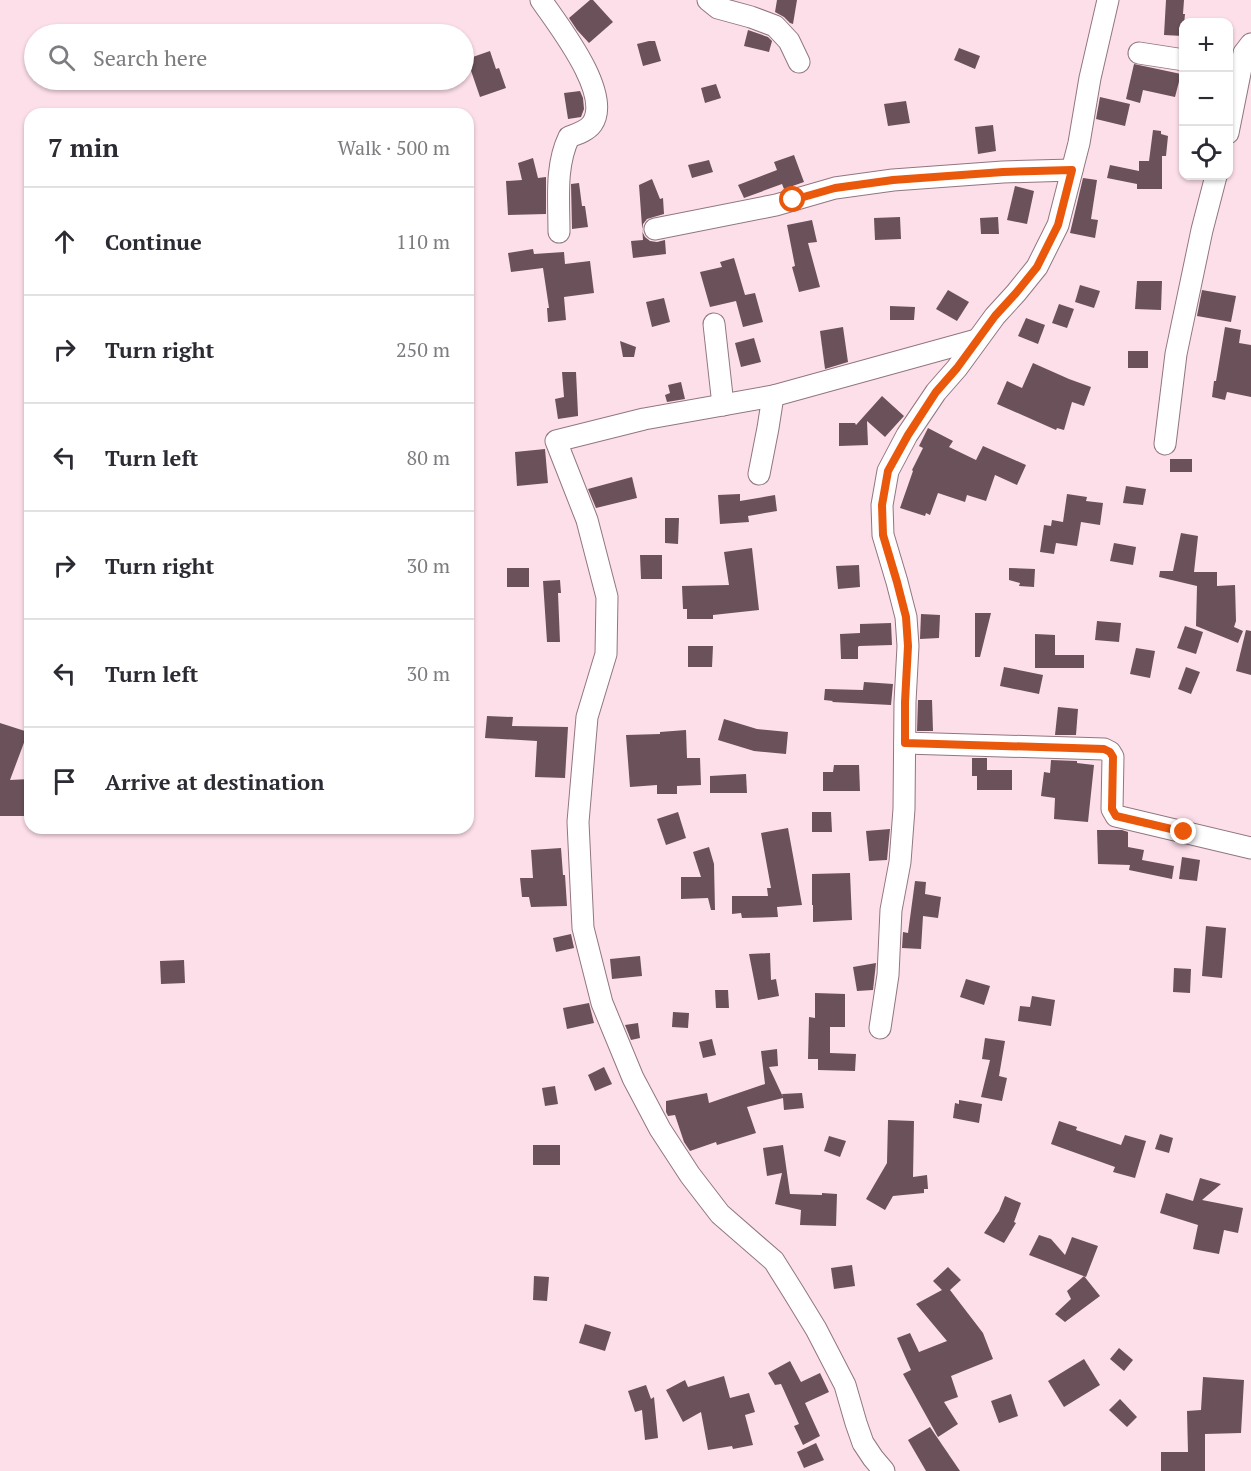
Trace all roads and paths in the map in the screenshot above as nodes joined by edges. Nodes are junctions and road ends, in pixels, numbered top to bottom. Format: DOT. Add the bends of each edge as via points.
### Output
graph roads {
  1 [pos="541,0"];
  2 [pos="708,0"];
  3 [pos="1108,0"];
  4 [pos="1251,44"];
  5 [pos="1139,53"];
  6 [pos="1179,59"];
  7 [pos="799,62"];
  8 [pos="1235,67"];
  9 [pos="1229,126"];
  10 [pos="1072,170"];
  11 [pos="1215,180"];
  12 [pos="655,229"];
  13 [pos="559,232"];
  14 [pos="714,324"];
  15 [pos="976,340"];
  16 [pos="773,396"];
  17 [pos="723,405"];
  18 [pos="1165,444"];
  19 [pos="759,474"];
  20 [pos="905,743"];
  21 [pos="1251,848"];
  22 [pos="880,1028"];
  23 [pos="884,1471"];
  1 -- 13 [label="street" via="579,57 591,80 597,105 592,125 568,137 563,150 559,167"];
  2 -- 7 [label="street" via="718,8 776,26"];
  3 -- 10 [label="street"];
  4 -- 8 [label="street"];
  5 -- 6 [label="street"];
  8 -- 9 [label="street"];
  10 -- 12 [label="street" via="893,180 835,188 776,206"];
  10 -- 15 [label="street" via="1058,225 1037,267"];
  11 -- 18 [label="street" via="1176,354"];
  14 -- 17 [label="street"];
  15 -- 16 [label="street"];
  15 -- 20 [label="street" via="908,435 888,471 882,505 883,535 906,617"];
  16 -- 17 [label="street"];
  16 -- 19 [label="street"];
  17 -- 23 [label="street" via="556,441 587,520 607,597 606,654 587,717 578,822 583,928 602,1003 633,1078 660,1129 720,1214 774,1261 816,1329 845,1385 863,1443"];
  20 -- 21 [label="street" via="1104,749 1113,757 1112,809 1116,816"];
  20 -- 22 [label="street" via="900,862 891,910 888,975"];
}
